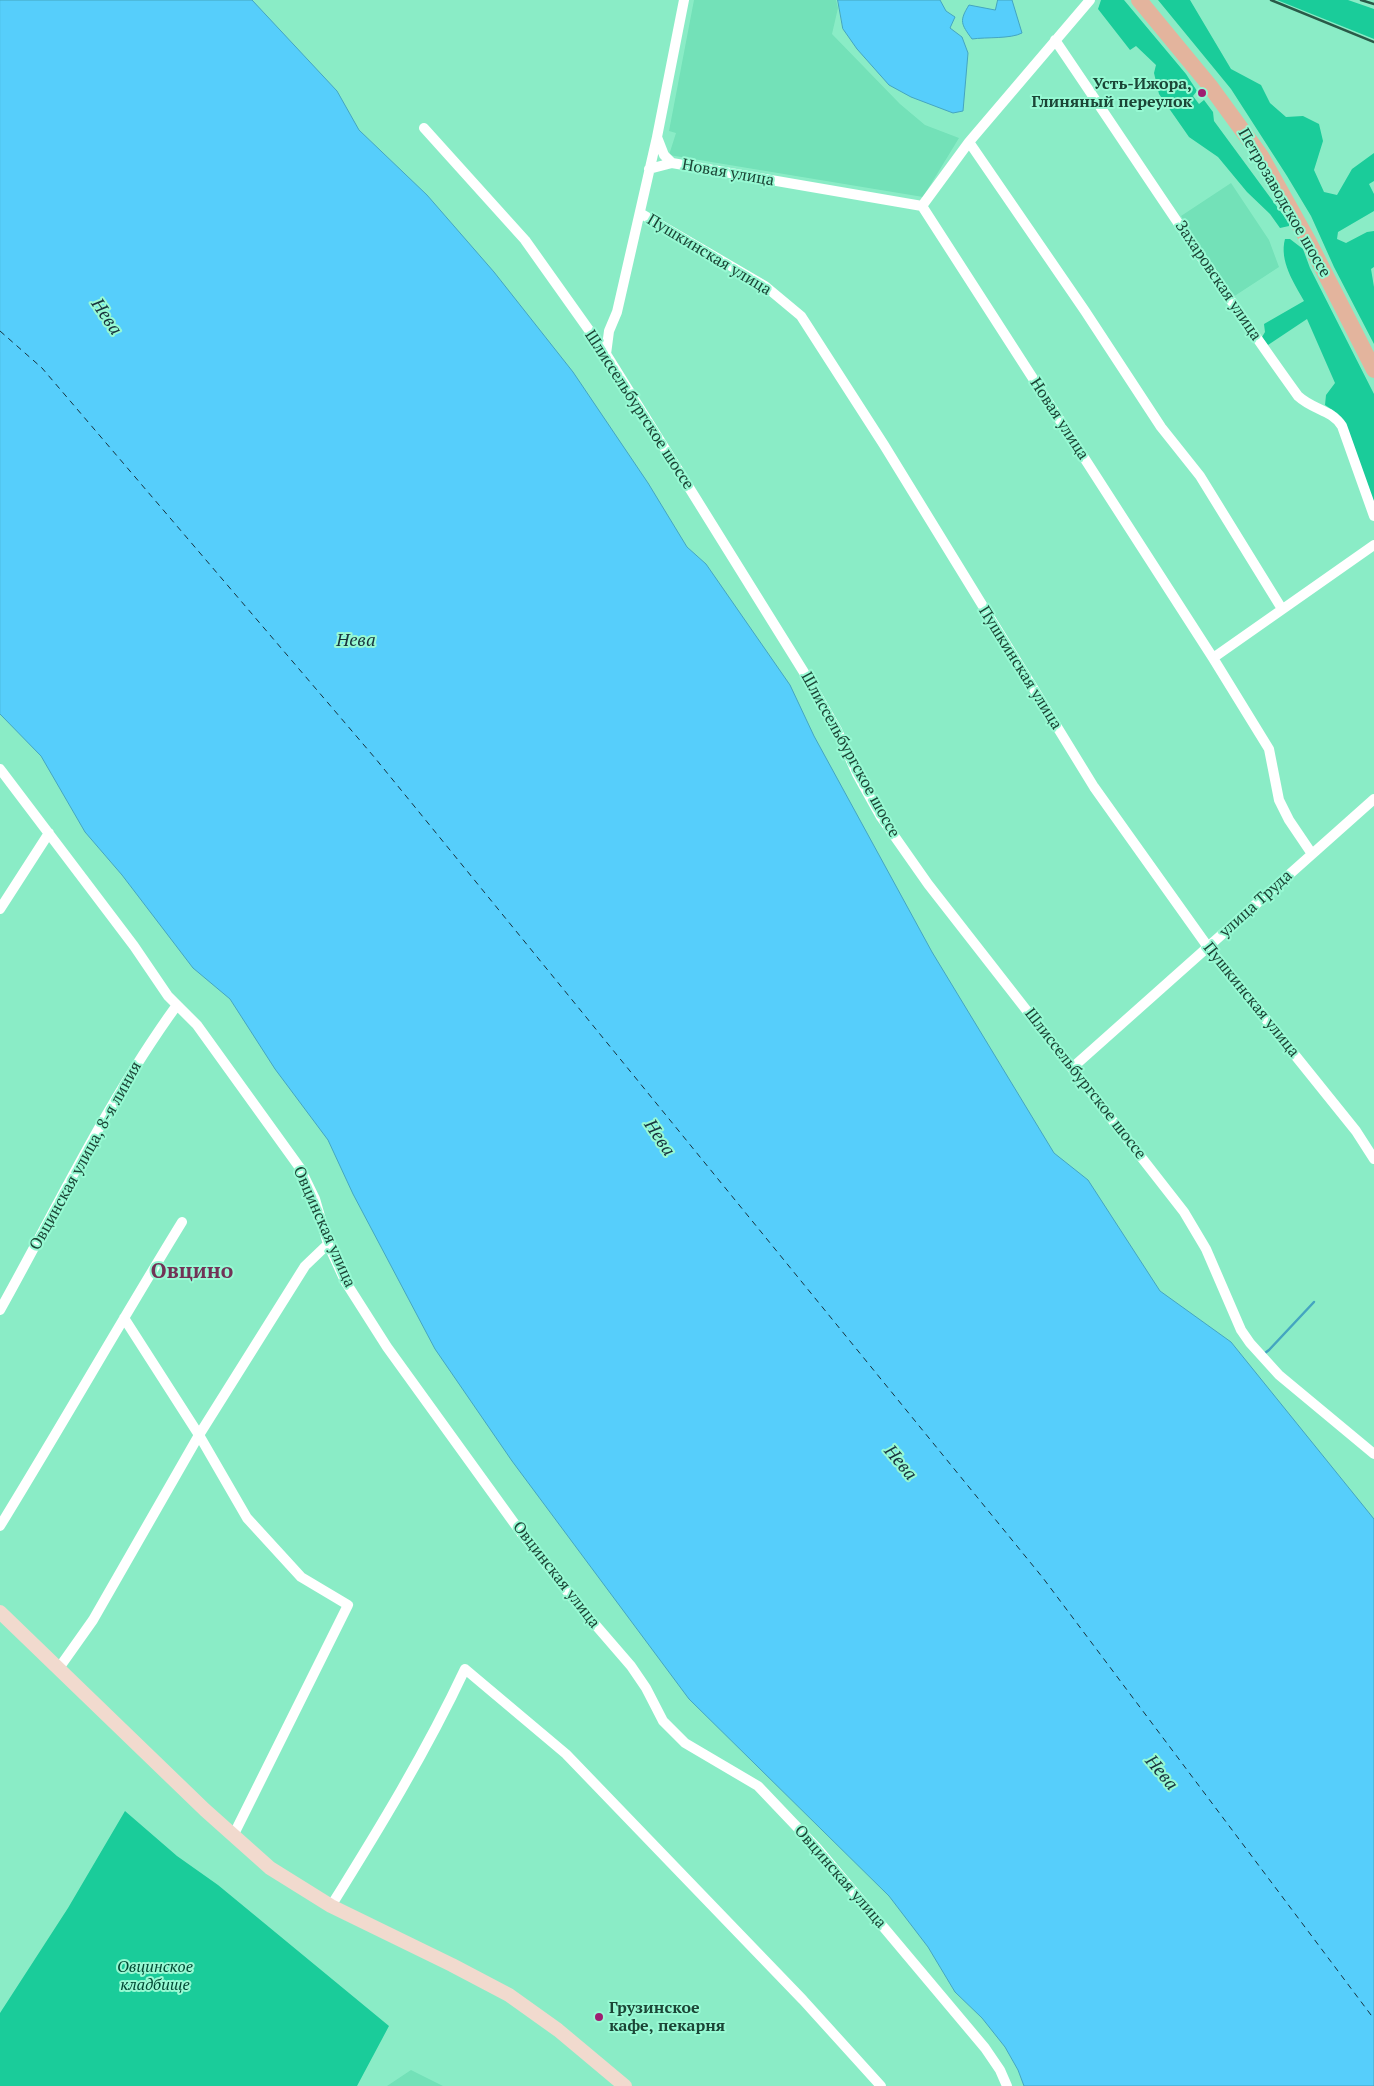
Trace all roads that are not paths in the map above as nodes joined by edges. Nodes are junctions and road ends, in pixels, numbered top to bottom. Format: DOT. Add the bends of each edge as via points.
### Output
graph roads {
  1 [pos="684,0"];
  2 [pos="1090,0"];
  3 [pos="1139,0"];
  4 [pos="1055,40"];
  5 [pos="424,128"];
  6 [pos="657,137"];
  7 [pos="969,142"];
  8 [pos="672,163"];
  9 [pos="649,170"];
  10 [pos="922,206"];
  11 [pos="640,213"];
  12 [pos="606,354"];
  13 [pos="1374,370"];
  14 [pos="1374,516"];
  15 [pos="1374,545"];
  16 [pos="1282,609"];
  17 [pos="1214,658"];
  18 [pos="0,768"];
  19 [pos="1374,799"];
  20 [pos="49,833"];
  21 [pos="1312,854"];
  22 [pos="0,909"];
  23 [pos="1208,947"];
  24 [pos="177,1005"];
  25 [pos="1072,1068"];
  26 [pos="1374,1159"];
  27 [pos="182,1222"];
  28 [pos="328,1244"];
  29 [pos="0,1310"];
  30 [pos="124,1318"];
  31 [pos="199,1435"];
  32 [pos="1374,1454"];
  33 [pos="0,1526"];
  34 [pos="0,1612"];
  35 [pos="59,1668"];
  36 [pos="233,1836"];
  37 [pos="331,1906"];
  38 [pos="625,2086"];
  39 [pos="881,2086"];
  40 [pos="1007,2086"];
  1 -- 6 [label="street"];
  2 -- 4 [label="street"];
  3 -- 13 [label="main road, Петрозаводское шоссе" via="1210,86 1260,156 1310,244"];
  4 -- 7 [label="street"];
  4 -- 14 [label="street, Захаровская улица" via="1238,314 1298,396 1307,405 1338,418"];
  5 -- 12 [label="street, Шлиссельбургское шоссе" via="525,240"];
  6 -- 8 [label="street, Новая улица" via="664,155"];
  6 -- 9 [label="street"];
  7 -- 10 [label="street"];
  7 -- 16 [label="street" via="1161,428 1200,476"];
  8 -- 9 [label="street, Новая улица"];
  8 -- 10 [label="street, Новая улица"];
  9 -- 11 [label="street"];
  10 -- 17 [label="street, Новая улица"];
  11 -- 12 [label="street"];
  11 -- 23 [label="street, Пушкинская улица" via="765,286 801,316 1094,786"];
  12 -- 25 [label="street, Шлиссельбургское шоссе" via="805,674 881,817 934,892"];
  15 -- 16 [label="street"];
  16 -- 17 [label="street"];
  17 -- 21 [label="street, Новая улица" via="1269,749 1279,800"];
  18 -- 20 [label="street, Овцинская улица"];
  19 -- 21 [label="street, улица Труда"];
  20 -- 22 [label="street"];
  20 -- 24 [label="street, Овцинская улица"];
  21 -- 23 [label="street, улица Труда"];
  23 -- 25 [label="street, улица Труда"];
  23 -- 26 [label="street, Пушкинская улица" via="1356,1131"];
  24 -- 28 [label="street, Овцинская улица" via="197,1025 300,1168 315,1199"];
  24 -- 29 [label="street, Овцинская улица, 8-я линия" via="107,1114"];
  25 -- 32 [label="street, Шлиссельбургское шоссе" via="1188,1219 1206,1249 1240,1330 1250,1343 1279,1376"];
  27 -- 30 [label="street"];
  28 -- 31 [label="street" via="305,1266"];
  28 -- 40 [label="street, Овцинская улица" via="345,1281 393,1354 522,1534 631,1666 664,1720 684,1743 758,1786 817,1848 985,2048"];
  30 -- 31 [label="street"];
  30 -- 33 [label="street"];
  31 -- 35 [label="street" via="93,1620"];
  31 -- 36 [label="street" via="247,1518 301,1577 348,1605"];
  34 -- 35 [label="main road"];
  35 -- 36 [label="main road"];
  36 -- 37 [label="main road" via="270,1868"];
  37 -- 38 [label="main road" via="508,1995 558,2030"];
  37 -- 39 [label="street" via="402,1790 464,1669 566,1754 803,2000"];
}
